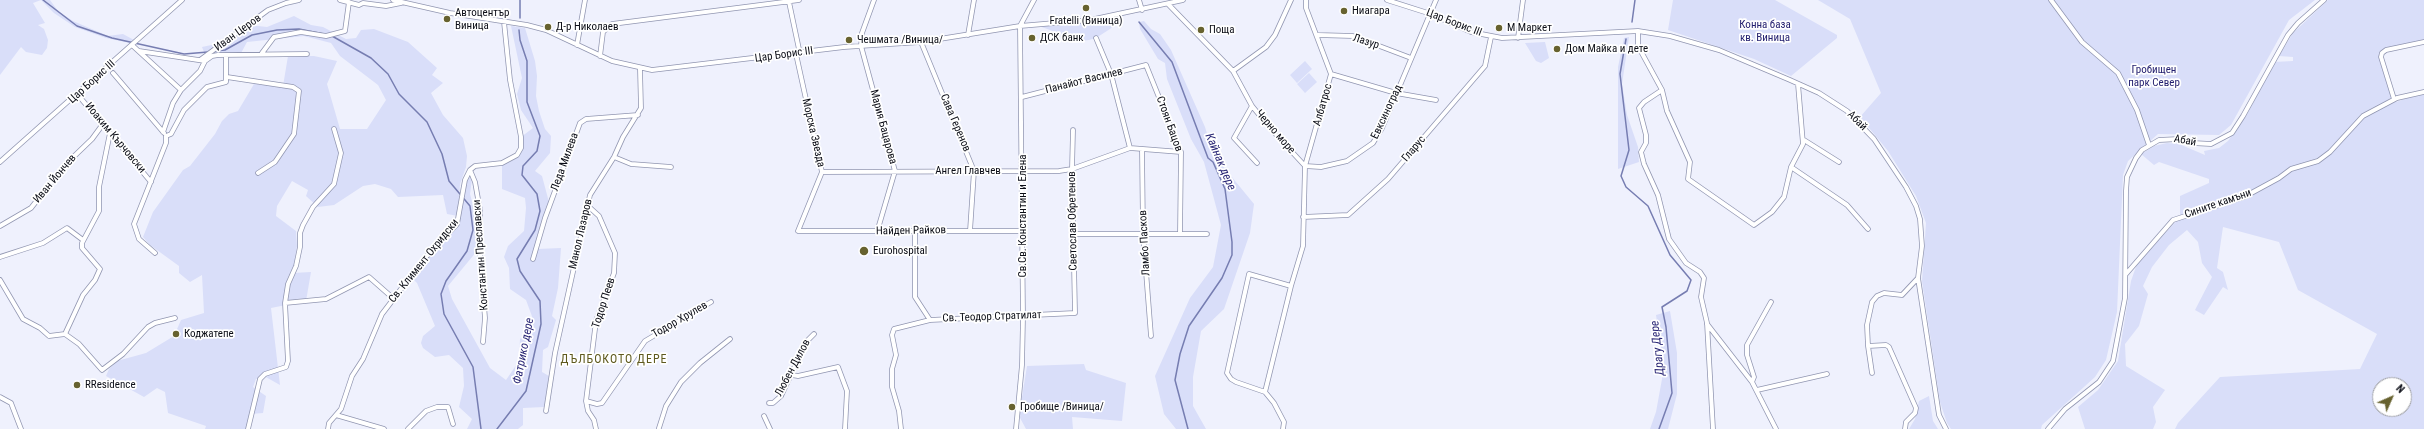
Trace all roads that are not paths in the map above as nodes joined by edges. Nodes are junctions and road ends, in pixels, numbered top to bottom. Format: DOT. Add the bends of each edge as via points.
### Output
graph roads {
  1 [pos="182,0"];
  2 [pos="299,0"];
  3 [pos="340,0"];
  4 [pos="393,0"];
  5 [pos="586,0"];
  6 [pos="799,0"];
  7 [pos="874,0"];
  8 [pos="974,0"];
  9 [pos="1034,0"];
  10 [pos="1139,0"];
  11 [pos="1183,0"];
  12 [pos="1291,0"];
  13 [pos="1306,0"];
  14 [pos="1387,0"];
  15 [pos="1436,0"];
  16 [pos="1524,0"];
  17 [pos="2051,0"];
  18 [pos="2324,0"];
  19 [pos="791,1"];
  20 [pos="349,2"];
  21 [pos="402,2"];
  22 [pos="1168,4"];
  23 [pos="1142,10"];
  24 [pos="1431,14"];
  25 [pos="504,22"];
  26 [pos="1020,26"];
  27 [pos="1638,31"];
  28 [pos="968,35"];
  29 [pos="1318,35"];
  30 [pos="1547,36"];
  31 [pos="1491,37"];
  32 [pos="1096,38"];
  33 [pos="1518,38"];
  34 [pos="921,42"];
  35 [pos="2424,42"];
  36 [pos="577,45"];
  37 [pos="133,46"];
  38 [pos="861,46"];
  39 [pos="139,51"];
  40 [pos="262,53"];
  41 [pos="307,54"];
  42 [pos="798,54"];
  43 [pos="600,56"];
  44 [pos="226,57"];
  45 [pos="1411,58"];
  46 [pos="203,61"];
  47 [pos="1146,65"];
  48 [pos="640,69"];
  49 [pos="1233,71"];
  50 [pos="112,74"];
  51 [pos="1111,74"];
  52 [pos="1332,74"];
  53 [pos="227,77"];
  54 [pos="1798,84"];
  55 [pos="181,90"];
  56 [pos="1662,90"];
  57 [pos="2424,92"];
  58 [pos="1396,93"];
  59 [pos="78,95"];
  60 [pos="1022,97"];
  61 [pos="2394,99"];
  62 [pos="1436,100"];
  63 [pos="1252,106"];
  64 [pos="638,115"];
  65 [pos="103,124"];
  66 [pos="334,129"];
  67 [pos="1073,130"];
  68 [pos="110,132"];
  69 [pos="163,132"];
  70 [pos="166,136"];
  71 [pos="1804,140"];
  72 [pos="2150,145"];
  73 [pos="1130,148"];
  74 [pos="1142,149"];
  75 [pos="1181,152"];
  76 [pos="614,157"];
  77 [pos="0,162"];
  78 [pos="1838,162"];
  79 [pos="1257,163"];
  80 [pos="1306,166"];
  81 [pos="671,167"];
  82 [pos="1791,167"];
  83 [pos="1072,169"];
  84 [pos="470,170"];
  85 [pos="895,171"];
  86 [pos="974,171"];
  87 [pos="1023,171"];
  88 [pos="822,172"];
  89 [pos="258,173"];
  90 [pos="151,182"];
  91 [pos="588,206"];
  92 [pos="1303,217"];
  93 [pos="0,226"];
  94 [pos="1868,229"];
  95 [pos="798,231"];
  96 [pos="970,231"];
  97 [pos="1023,231"];
  98 [pos="877,232"];
  99 [pos="915,232"];
  100 [pos="1143,233"];
  101 [pos="1073,234"];
  102 [pos="1180,234"];
  103 [pos="1207,234"];
  104 [pos="84,240"];
  105 [pos="155,253"];
  106 [pos="0,257"];
  107 [pos="533,259"];
  108 [pos="2126,275"];
  109 [pos="1918,278"];
  110 [pos="0,280"];
  111 [pos="1291,286"];
  112 [pos="394,299"];
  113 [pos="711,302"];
  114 [pos="1771,302"];
  115 [pos="285,303"];
  116 [pos="1075,313"];
  117 [pos="1023,316"];
  118 [pos="175,318"];
  119 [pos="930,320"];
  120 [pos="1707,323"];
  121 [pos="65,334"];
  122 [pos="814,334"];
  123 [pos="1151,336"];
  124 [pos="730,339"];
  125 [pos="483,342"];
  126 [pos="1868,346"];
  127 [pos="1872,373"];
  128 [pos="1828,374"];
  129 [pos="792,375"];
  130 [pos="1752,382"];
  131 [pos="1757,390"];
  132 [pos="1265,392"];
  133 [pos="0,397"];
  134 [pos="586,401"];
  135 [pos="771,403"];
  136 [pos="546,411"];
  137 [pos="336,415"];
  138 [pos="764,416"];
  139 [pos="453,424"];
  140 [pos="659,428"];
  141 [pos="21,429"];
  142 [pos="248,429"];
  143 [pos="328,429"];
  144 [pos="384,429"];
  145 [pos="408,429"];
  146 [pos="596,429"];
  147 [pos="770,429"];
  148 [pos="845,429"];
  149 [pos="901,429"];
  150 [pos="1016,429"];
  151 [pos="1283,429"];
  152 [pos="1713,429"];
  153 [pos="1776,429"];
  154 [pos="1905,429"];
  155 [pos="1946,429"];
  156 [pos="2048,429"];
  1 -- 37 [label="street, Цар Борис III"];
  2 -- 46 [label="street, Иван Церов" via="286,2 268,10"];
  3 -- 20 [label="street"];
  4 -- 21 [label="street, Цар Борис III"];
  5 -- 36 [label="street"];
  6 -- 19 [label="street"];
  7 -- 38 [label="street" via="862,33"];
  8 -- 28 [label="street"];
  9 -- 26 [label="street"];
  10 -- 23 [label="street"];
  11 -- 22 [label="street, Цар Борис III"];
  12 -- 49 [label="street" via="1275,35 1266,47"];
  13 -- 29 [label="street, Албатрос" via="1306,8"];
  14 -- 24 [label="street, Цар Борис III"];
  15 -- 24 [label="street, Евксиноград"];
  16 -- 33 [label="street"];
  17 -- 72 [label="street" via="2082,42 2118,73 2137,110"];
  18 -- 72 [label="street, Абай" via="2288,35 2232,133 2211,144 2168,138"];
  19 -- 42 [label="street, Морска Звезда"];
  19 -- 43 [label="street" via="612,24 603,32"];
  20 -- 21 [label="street" via="386,6"];
  20 -- 40 [label="street" via="345,31 326,36 301,32 274,36"];
  21 -- 25 [label="street, Цар Борис III"];
  22 -- 23 [label="street, Цар Борис III"];
  22 -- 49 [label="street, Черно море"];
  23 -- 26 [label="street, Цар Борис III" via="1090,20"];
  24 -- 31 [label="street, Цар Борис III" via="1471,32"];
  24 -- 45 [label="street, Евксиноград"];
  25 -- 36 [label="street, Цар Борис III" via="546,30"];
  25 -- 84 [label="street" via="521,148 517,155 502,163 475,166"];
  26 -- 28 [label="street, Цар Борис III"];
  26 -- 60 [label="street, Св.Св. Константин и Елена"];
  27 -- 30 [label="street, Абай"];
  27 -- 54 [label="street, Абай" via="1670,36 1719,50"];
  27 -- 56 [label="street" via="1638,46"];
  28 -- 34 [label="street, Цар Борис III"];
  29 -- 45 [label="street, Лазур" via="1353,36"];
  29 -- 52 [label="street, Албатрос"];
  30 -- 33 [label="street, Цар Борис III"];
  31 -- 33 [label="street, Цар Борис III"];
  31 -- 92 [label="street, Гларус" via="1485,66 1388,179 1348,215"];
  32 -- 51 [label="street"];
  34 -- 38 [label="street, Цар Борис III"];
  34 -- 86 [label="street, Сава Геренов"];
  35 -- 61 [label="street" via="2382,53"];
  36 -- 43 [label="street, Цар Борис III"];
  37 -- 39 [label="street"];
  37 -- 59 [label="street, Цар Борис III"];
  38 -- 42 [label="street, Цар Борис III"];
  38 -- 85 [label="street, Мария Бацарова"];
  39 -- 46 [label="street"];
  39 -- 55 [label="street"];
  40 -- 41 [label="street"];
  40 -- 44 [label="street"];
  42 -- 48 [label="street, Цар Борис III" via="672,69"];
  42 -- 88 [label="street, Морска Звезда"];
  43 -- 48 [label="street, Цар Борис III"];
  44 -- 46 [label="street" via="212,56"];
  44 -- 53 [label="street"];
  45 -- 58 [label="street, Евксиноград"];
  46 -- 55 [label="street, Иван Церов" via="200,71"];
  47 -- 51 [label="street, Панайот Василев"];
  47 -- 75 [label="street, Стоян Бацов"];
  48 -- 64 [label="street, Манол Лазаров" via="641,108"];
  49 -- 63 [label="street, Черно море"];
  50 -- 69 [label="street"];
  51 -- 60 [label="street, Панайот Василев"];
  51 -- 73 [label="street"];
  52 -- 58 [label="street"];
  52 -- 80 [label="street, Албатрос"];
  53 -- 70 [label="street" via="223,84 207,87 191,102 171,134"];
  53 -- 89 [label="street" via="293,87 299,91 294,134 275,162"];
  54 -- 71 [label="street" via="1801,135"];
  54 -- 109 [label="street, Абай" via="1834,102 1856,119 1874,139 1906,187 1916,206 1922,231"];
  55 -- 69 [label="street, Иван Церов"];
  56 -- 82 [label="street" via="1667,111 1690,162 1688,179 1750,223 1757,224 1772,212 1784,197"];
  56 -- 120 [label="street" via="1639,108 1646,143 1641,152 1658,194 1669,239 1686,263 1700,272 1704,278 1701,297"];
  57 -- 61 [label="street, Сините камъни"];
  58 -- 62 [label="street"];
  58 -- 80 [label="street, Евксиноград" via="1382,128 1366,150 1337,164"];
  59 -- 65 [label="street, Иоаким Кърчовски"];
  59 -- 77 [label="street, Цар Борис III"];
  60 -- 87 [label="street, Св.Св. Константин и Елена"];
  61 -- 108 [label="street, Сините камъни" via="2363,116 2338,144 2318,161 2291,169 2244,197 2173,220"];
  63 -- 79 [label="street" via="1234,138"];
  63 -- 80 [label="street, Черно море"];
  64 -- 76 [label="street, Манол Лазаров" via="623,137"];
  64 -- 107 [label="street, Леда Милева" via="586,119 580,122"];
  65 -- 68 [label="street, Иоаким Кърчовски"];
  65 -- 93 [label="street, Иван Йончев" via="92,139 65,165 31,208"];
  66 -- 115 [label="street" via="342,153 334,184 313,207 302,225 296,266 288,284"];
  67 -- 83 [label="street, Светослав Обретенов"];
  68 -- 90 [label="street, Иоаким Кърчовски"];
  68 -- 104 [label="street" via="99,187 99,211"];
  69 -- 70 [label="street"];
  70 -- 90 [label="street" via="166,143"];
  71 -- 78 [label="street"];
  71 -- 82 [label="street"];
  72 -- 108 [label="street, Абай" via="2136,158 2127,176"];
  73 -- 74 [label="street, Ангел Главчев"];
  73 -- 83 [label="street, Ангел Главчев"];
  74 -- 75 [label="street, Ангел Главчев"];
  74 -- 100 [label="street, Ламбо Пасков"];
  75 -- 102 [label="street, Стоян Бацов"];
  76 -- 81 [label="street" via="632,164"];
  76 -- 91 [label="street, Манол Лазаров" via="594,187"];
  80 -- 92 [label="street"];
  82 -- 94 [label="street" via="1847,205"];
  83 -- 87 [label="street, Ангел Главчев"];
  83 -- 101 [label="street, Светослав Обретенов"];
  84 -- 112 [label="street, Св. Климент Охридски" via="457,224 424,260"];
  84 -- 125 [label="street, Константин Преславски" via="480,210 480,257 485,318"];
  85 -- 86 [label="street, Ангел Главчев"];
  85 -- 88 [label="street, Ангел Главчев"];
  85 -- 98 [label="street, Мария Бацарова"];
  86 -- 87 [label="street, Ангел Главчев"];
  86 -- 96 [label="street, Сава Геренов"];
  87 -- 97 [label="street, Св.Св. Константин и Елена"];
  88 -- 95 [label="street, Морска Звезда"];
  90 -- 105 [label="street" via="134,224 139,239"];
  91 -- 134 [label="street, Тодор Пеев" via="599,216 615,253 614,273 596,321"];
  91 -- 136 [label="street, Манол Лазаров" via="555,353"];
  92 -- 111 [label="street" via="1303,246"];
  95 -- 98 [label="street, Найден Райков"];
  96 -- 97 [label="street, Найден Райков"];
  96 -- 99 [label="street, Найден Райков"];
  97 -- 117 [label="street, Св.Св. Константин и Елена"];
  98 -- 99 [label="street, Найден Райков"];
  99 -- 119 [label="street, Св. Теодор Стратилат" via="915,297"];
  100 -- 101 [label="street"];
  100 -- 102 [label="street"];
  100 -- 123 [label="street, Ламбо Пасков"];
  101 -- 116 [label="street, Светослав Обретенов"];
  102 -- 103 [label="street"];
  104 -- 106 [label="street" via="67,228 42,243"];
  104 -- 121 [label="street" via="82,248 100,269 83,295"];
  108 -- 156 [label="street, Абай" via="2122,321 2113,361 2099,382 2065,409"];
  109 -- 126 [label="street" via="1902,295 1884,293 1872,302 1867,325"];
  109 -- 155 [label="street, Абай" via="1939,415"];
  110 -- 121 [label="street" via="17,312 49,336"];
  111 -- 132 [label="street"];
  111 -- 132 [label="street" via="1249,274 1227,373 1230,379"];
  112 -- 115 [label="street" via="369,277 326,299"];
  112 -- 137 [label="street, Св. Климент Охридски" via="382,314 363,359 352,376 341,409"];
  113 -- 134 [label="street, Тодор Хрулев" via="645,341 602,403"];
  114 -- 130 [label="street" via="1747,345 1747,355 1754,377"];
  115 -- 142 [label="street" via="288,361 286,367 265,374 260,379"];
  116 -- 117 [label="street, Св. Теодор Стратилат"];
  117 -- 119 [label="street, Св. Теодор Стратилат"];
  117 -- 150 [label="street, Св.Св. Константин и Елена" via="1022,365 1016,407"];
  118 -- 121 [label="street" via="155,323 102,370 79,344"];
  119 -- 149 [label="street" via="898,326 892,332 896,355 892,369 892,387"];
  120 -- 130 [label="street"];
  120 -- 152 [label="street"];
  122 -- 129 [label="street, Любен Дилов" via="806,342"];
  124 -- 140 [label="street" via="681,382 666,406"];
  126 -- 127 [label="street"];
  126 -- 154 [label="street" via="1886,345 1899,369 1916,411 1906,422"];
  128 -- 131 [label="street"];
  129 -- 135 [label="street, Любен Дилов" via="781,396"];
  129 -- 148 [label="street" via="798,376 836,366 840,369 847,391"];
  130 -- 131 [label="street"];
  131 -- 153 [label="street"];
  132 -- 151 [label="street" via="1284,422"];
  133 -- 141 [label="street" via="11,403"];
  134 -- 146 [label="street, Тодор Пеев"];
  137 -- 143 [label="street, Св. Климент Охридски" via="329,423"];
  137 -- 144 [label="street"];
  138 -- 147 [label="street"];
  139 -- 145 [label="street" via="448,407 437,407 426,411"];
}
